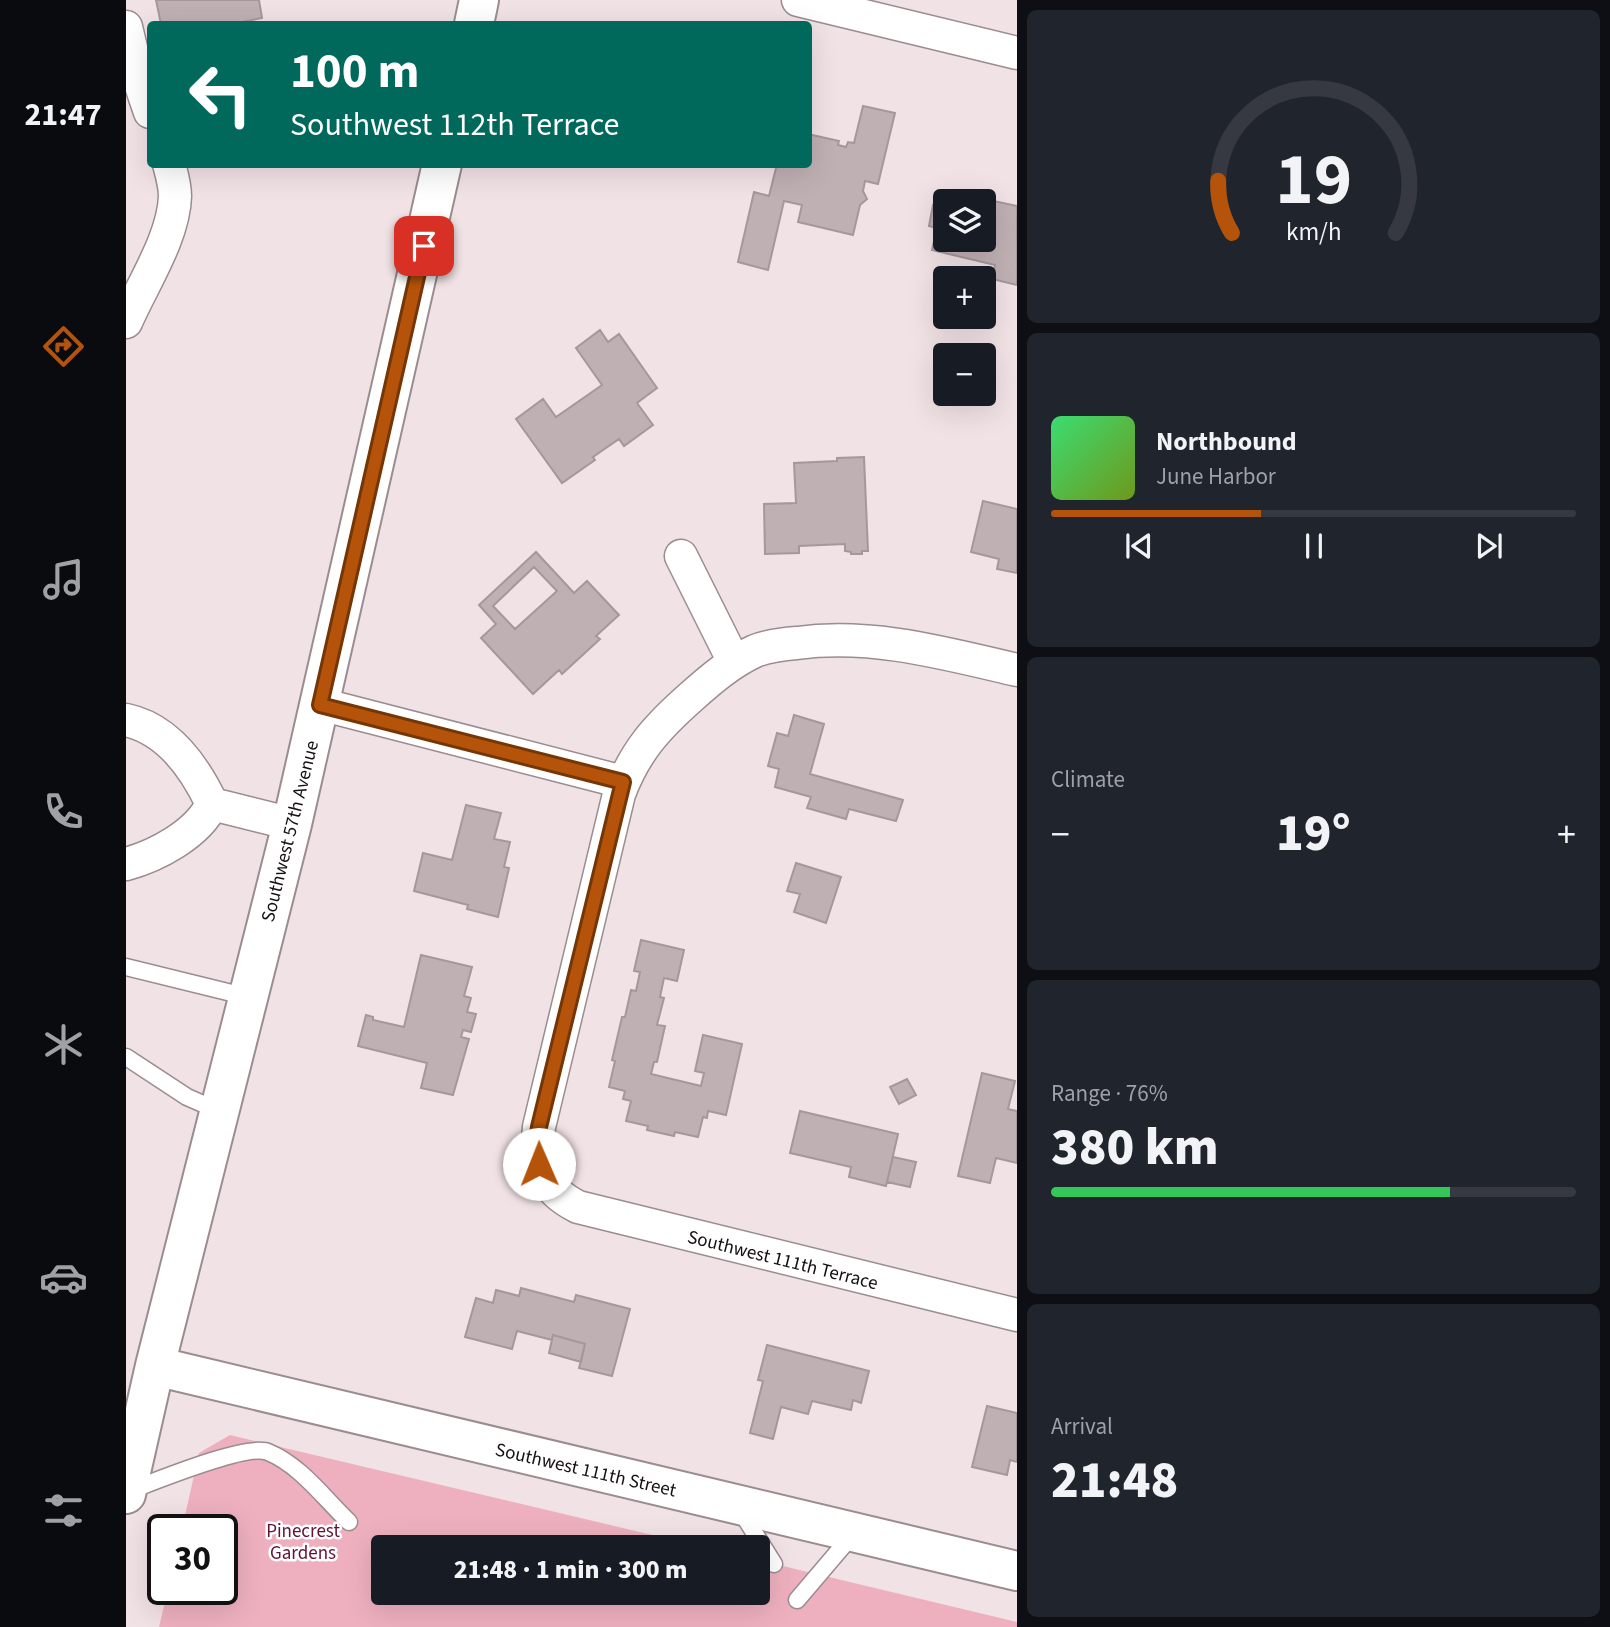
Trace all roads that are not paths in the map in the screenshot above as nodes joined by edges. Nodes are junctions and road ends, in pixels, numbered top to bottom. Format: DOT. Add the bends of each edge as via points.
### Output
graph roads {
  1 [pos="479,0"];
  2 [pos="798,0"];
  3 [pos="475,21"];
  4 [pos="126,27"];
  5 [pos="1017,53"];
  6 [pos="147,104"];
  7 [pos="170,168"];
  8 [pos="441,168"];
  9 [pos="126,322"];
  10 [pos="681,556"];
  11 [pos="734,662"];
  12 [pos="1017,670"];
  13 [pos="320,705"];
  14 [pos="126,720"];
  15 [pos="623,782"];
  16 [pos="212,804"];
  17 [pos="292,824"];
  18 [pos="126,864"];
  19 [pos="126,967"];
  20 [pos="248,997"];
  21 [pos="126,1057"];
  22 [pos="219,1111"];
  23 [pos="1017,1315"];
  24 [pos="155,1366"];
  25 [pos="126,1493"];
  26 [pos="737,1505"];
  27 [pos="349,1522"];
  28 [pos="855,1533"];
  29 [pos="774,1564"];
  30 [pos="1017,1572"];
  31 [pos="797,1600"];
  1 -- 3 [label="main road"];
  2 -- 5 [label="street"];
  4 -- 6 [label="street"];
  7 -- 9 [label="street" via="175,191 172,218"];
  8 -- 13 [label="main road, Southwest 57th Avenue"];
  10 -- 11 [label="street"];
  11 -- 12 [label="street" via="757,650 785,644 844,639 889,643"];
  11 -- 15 [label="street" via="647,739"];
  13 -- 15 [label="street"];
  13 -- 17 [label="main road, Southwest 57th Avenue"];
  14 -- 16 [label="street" via="156,732 173,747 191,767"];
  15 -- 23 [label="street, Southwest 111th Terrace" via="539,1127 539,1164 554,1191 593,1212"];
  16 -- 17 [label="street"];
  16 -- 18 [label="street" via="161,852"];
  17 -- 20 [label="main road, Southwest 57th Avenue"];
  19 -- 20 [label="lane"];
  20 -- 22 [label="main road, Southwest 57th Avenue"];
  21 -- 22 [label="lane" via="187,1097"];
  22 -- 24 [label="main road, Southwest 57th Avenue"];
  24 -- 25 [label="main road, Southwest 57th Avenue"];
  24 -- 26 [label="main road, Southwest 111th Street"];
  25 -- 27 [label="lane" via="220,1457 265,1450 290,1465"];
  26 -- 28 [label="main road, Southwest 111th Street"];
  26 -- 29 [label="lane"];
  28 -- 30 [label="main road, Southwest 111th Street"];
  28 -- 31 [label="lane"];
}
